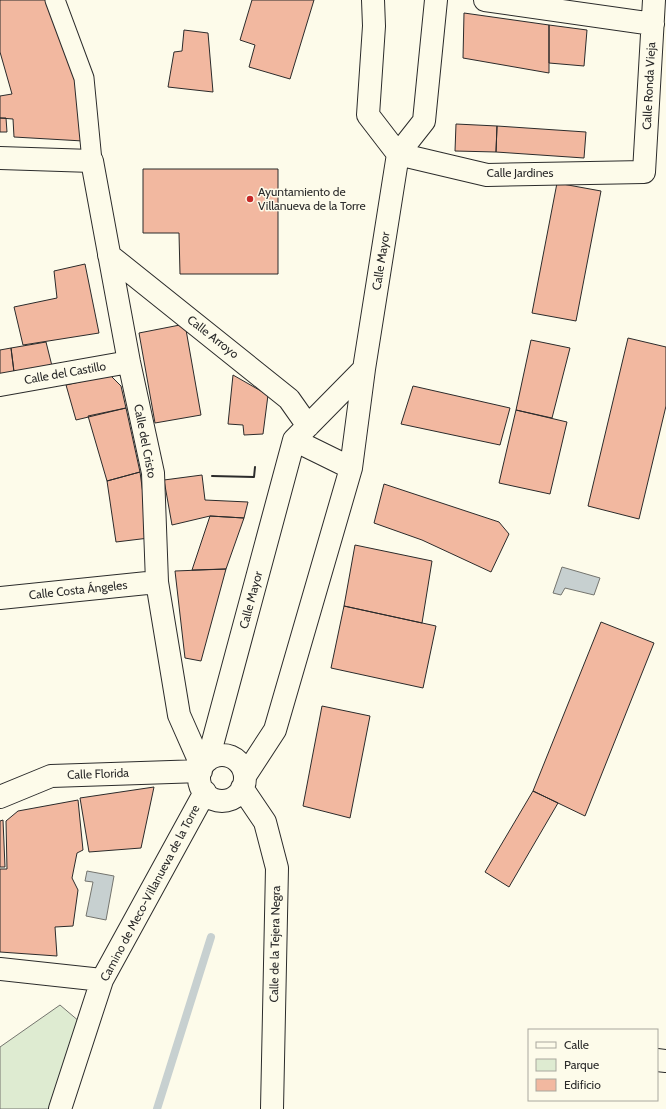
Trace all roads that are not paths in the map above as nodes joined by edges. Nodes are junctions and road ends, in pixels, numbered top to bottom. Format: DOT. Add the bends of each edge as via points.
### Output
graph roads {
  1 [pos="55,0"];
  2 [pos="373,0"];
  3 [pos="436,0"];
  4 [pos="485,0"];
  5 [pos="654,0"];
  6 [pos="653,24"];
  7 [pos="398,154"];
  8 [pos="0,158"];
  9 [pos="92,161"];
  10 [pos="644,172"];
  11 [pos="109,256"];
  12 [pos="129,362"];
  13 [pos="364,369"];
  14 [pos="0,385"];
  15 [pos="301,433"];
  16 [pos="351,468"];
  17 [pos="157,582"];
  18 [pos="0,598"];
  19 [pos="204,772"];
  20 [pos="243,782"];
  21 [pos="0,797"];
  22 [pos="0,969"];
  23 [pos="102,980"];
  24 [pos="60,1109"];
  25 [pos="272,1109"];
  1 -- 9 [label="street" via="84,78"];
  2 -- 7 [label="street" via="374,26 368,115"];
  3 -- 7 [label="street" via="424,122"];
  4 -- 6 [label="street"];
  5 -- 6 [label="street, Calle Ronda Vieja"];
  6 -- 10 [label="street, Calle Ronda Vieja"];
  7 -- 10 [label="street, Calle Jardines" via="487,175"];
  7 -- 13 [label="street, Calle Mayor"];
  8 -- 9 [label="street"];
  9 -- 11 [label="street, Calle del Cristo"];
  11 -- 12 [label="street, Calle del Cristo"];
  11 -- 15 [label="street, Calle Arroyo" via="289,399"];
  12 -- 14 [label="street, Calle del Castillo"];
  12 -- 17 [label="street, Calle del Cristo" via="153,473"];
  13 -- 15 [label="street, Calle Mayor"];
  13 -- 16 [label="street, Calle Mayor"];
  15 -- 16 [label="street"];
  15 -- 19 [label="street, Calle Mayor"];
  16 -- 20 [label="street, Calle Mayor" via="275,730"];
  17 -- 18 [label="street, Calle Costa Ángeles"];
  17 -- 19 [label="street, Calle del Cristo" via="180,715"];
  19 -- 20 [label="street" via="220,755 233,758 243,767"];
  19 -- 20 [label="street" via="216,799 224,800 237,795"];
  19 -- 21 [label="street, Calle Florida" via="51,776"];
  19 -- 23 [label="street, Camino de Meco-Villanueva de la Torre"];
  20 -- 25 [label="street, Calle de la Tejera Negra" via="265,822 277,868"];
  22 -- 23 [label="street"];
  23 -- 24 [label="street, Camino de Meco-Villanueva de la Torre"];
}
